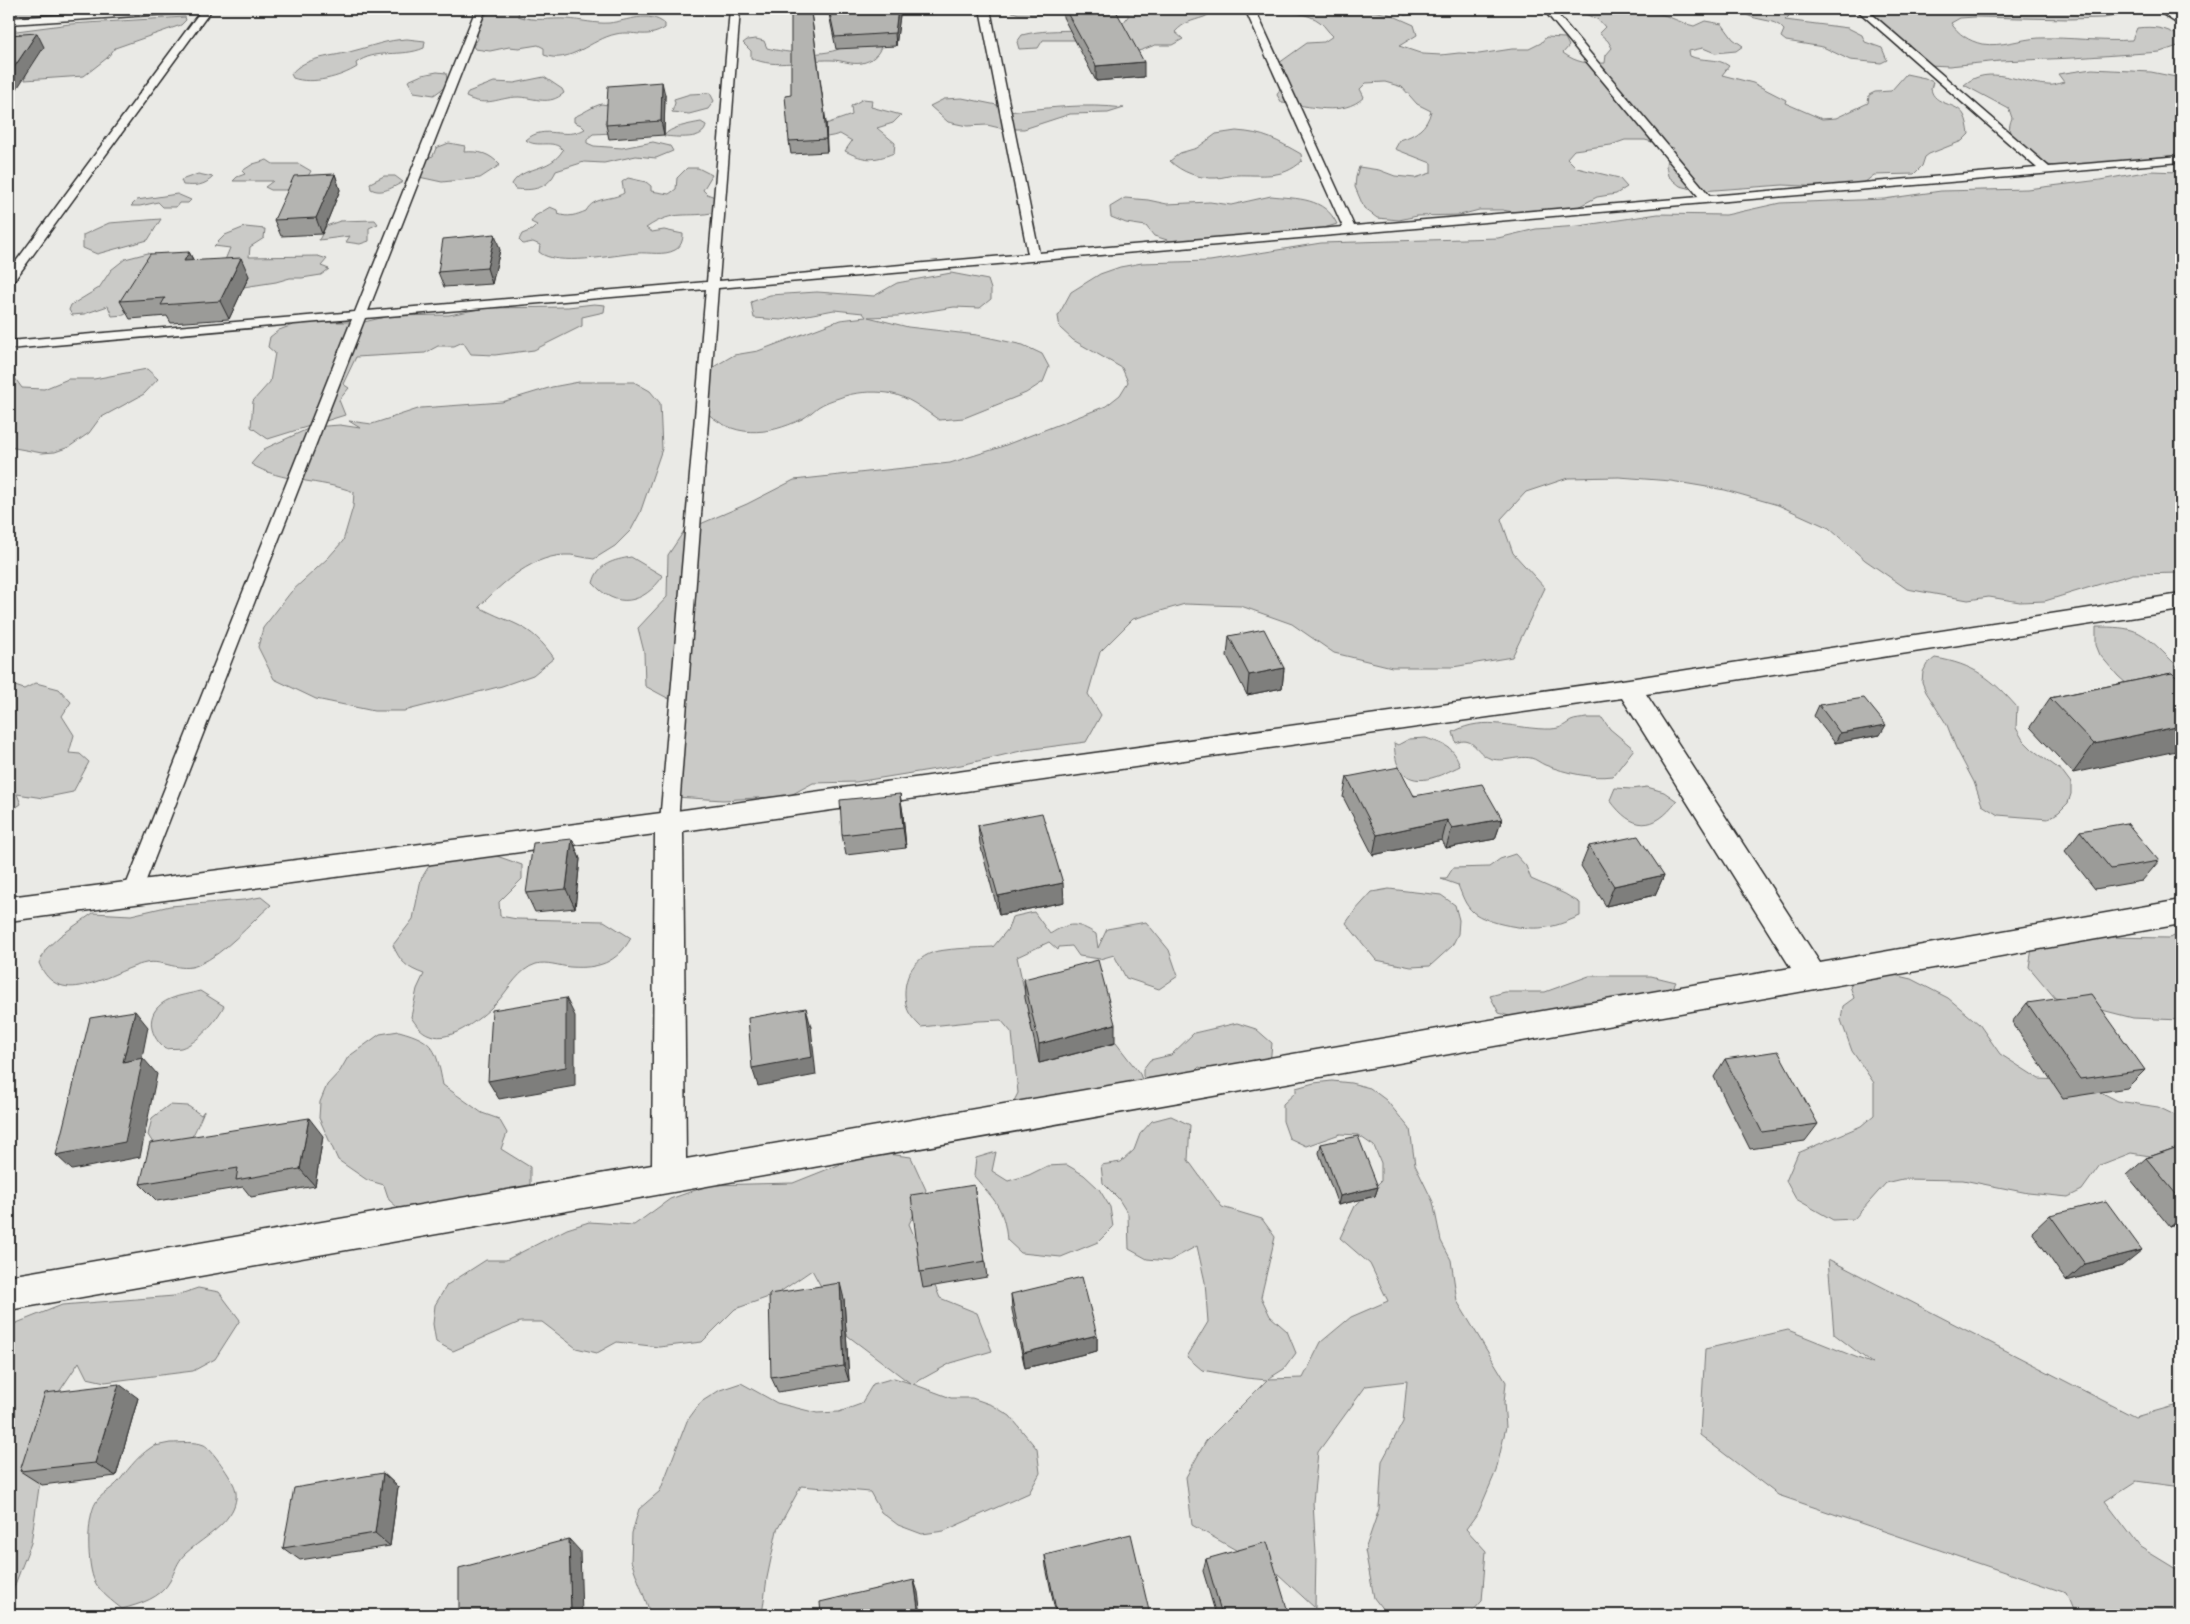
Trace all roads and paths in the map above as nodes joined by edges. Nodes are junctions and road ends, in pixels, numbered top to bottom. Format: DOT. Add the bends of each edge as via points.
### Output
graph roads {
  1 [pos="206,9"];
  2 [pos="480,9"];
  3 [pos="735,9"];
  4 [pos="985,9"];
  5 [pos="1250,9"];
  6 [pos="1548,9"];
  7 [pos="1861,9"];
  8 [pos="2160,9"];
  9 [pos="9,21"];
  10 [pos="2181,23"];
  11 [pos="2181,159"];
  12 [pos="2046,170"];
  13 [pos="1707,199"];
  14 [pos="1350,230"];
  15 [pos="1034,257"];
  16 [pos="9,279"];
  17 [pos="713,284"];
  18 [pos="360,314"];
  19 [pos="9,345"];
  20 [pos="2181,602"];
  21 [pos="1629,688"];
  22 [pos="669,822"];
  23 [pos="132,893"];
  24 [pos="9,910"];
  25 [pos="2181,912"];
  26 [pos="1812,976"];
  27 [pos="669,1177"];
  28 [pos="9,1293"];
  1 -- 9 [label="lane"];
  1 -- 16 [label="lane"];
  2 -- 18 [label="lane"];
  3 -- 17 [label="lane"];
  4 -- 15 [label="lane"];
  5 -- 14 [label="lane"];
  6 -- 13 [label="lane"];
  7 -- 12 [label="lane"];
  8 -- 10 [label="lane"];
  11 -- 12 [label="lane"];
  12 -- 13 [label="lane"];
  13 -- 14 [label="lane"];
  14 -- 15 [label="lane"];
  15 -- 17 [label="lane"];
  17 -- 18 [label="lane"];
  17 -- 22 [label="lane"];
  18 -- 19 [label="lane"];
  18 -- 23 [label="lane"];
  20 -- 21 [label="street"];
  21 -- 22 [label="street"];
  21 -- 26 [label="street"];
  22 -- 23 [label="street"];
  22 -- 27 [label="street"];
  23 -- 24 [label="street"];
  25 -- 26 [label="street"];
  26 -- 27 [label="street"];
  27 -- 28 [label="street"];
}
